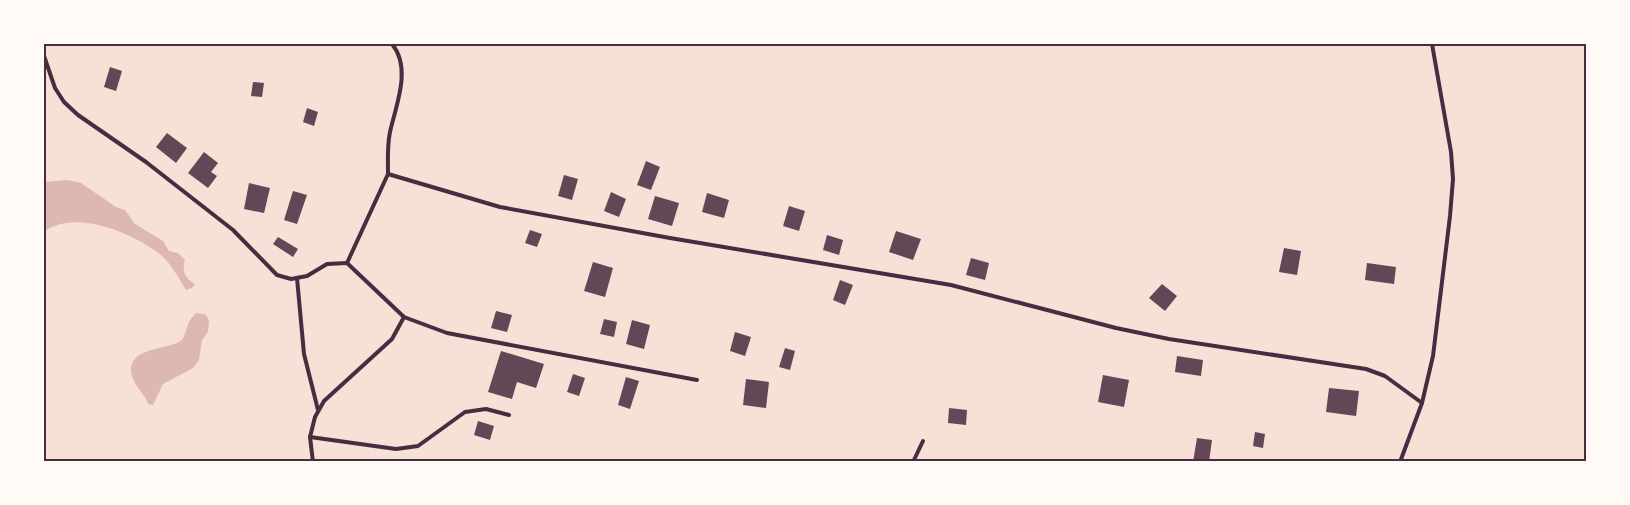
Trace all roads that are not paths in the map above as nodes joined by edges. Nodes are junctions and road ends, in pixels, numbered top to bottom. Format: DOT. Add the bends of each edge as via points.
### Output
graph roads {
  1 [pos="392,44"];
  2 [pos="1432,44"];
  3 [pos="44,56"];
  4 [pos="388,174"];
  5 [pos="347,263"];
  6 [pos="297,278"];
  7 [pos="404,317"];
  8 [pos="697,380"];
  9 [pos="1422,403"];
  10 [pos="318,411"];
  11 [pos="509,415"];
  12 [pos="310,437"];
  13 [pos="923,441"];
  14 [pos="313,462"];
  15 [pos="914,462"];
  16 [pos="1400,462"];
  1 -- 4 [label="lane" via="401,54 401,68 399,101 388,149"];
  2 -- 9 [label="lane" via="1453,179 1433,356"];
  3 -- 6 [label="lane" via="64,102 78,115 233,230 277,275"];
  4 -- 5 [label="lane"];
  4 -- 9 [label="lane" via="500,207 951,285 1169,339 1366,369 1385,376"];
  5 -- 6 [label="lane" via="327,264"];
  5 -- 7 [label="lane"];
  6 -- 10 [label="lane" via="304,354"];
  7 -- 8 [label="lane" via="447,333"];
  7 -- 10 [label="lane" via="392,339 338,385"];
  9 -- 16 [label="lane"];
  10 -- 12 [label="lane"];
  11 -- 12 [label="lane" via="486,409 465,412 418,447 396,449"];
  12 -- 14 [label="lane"];
  13 -- 15 [label="lane"];
}
